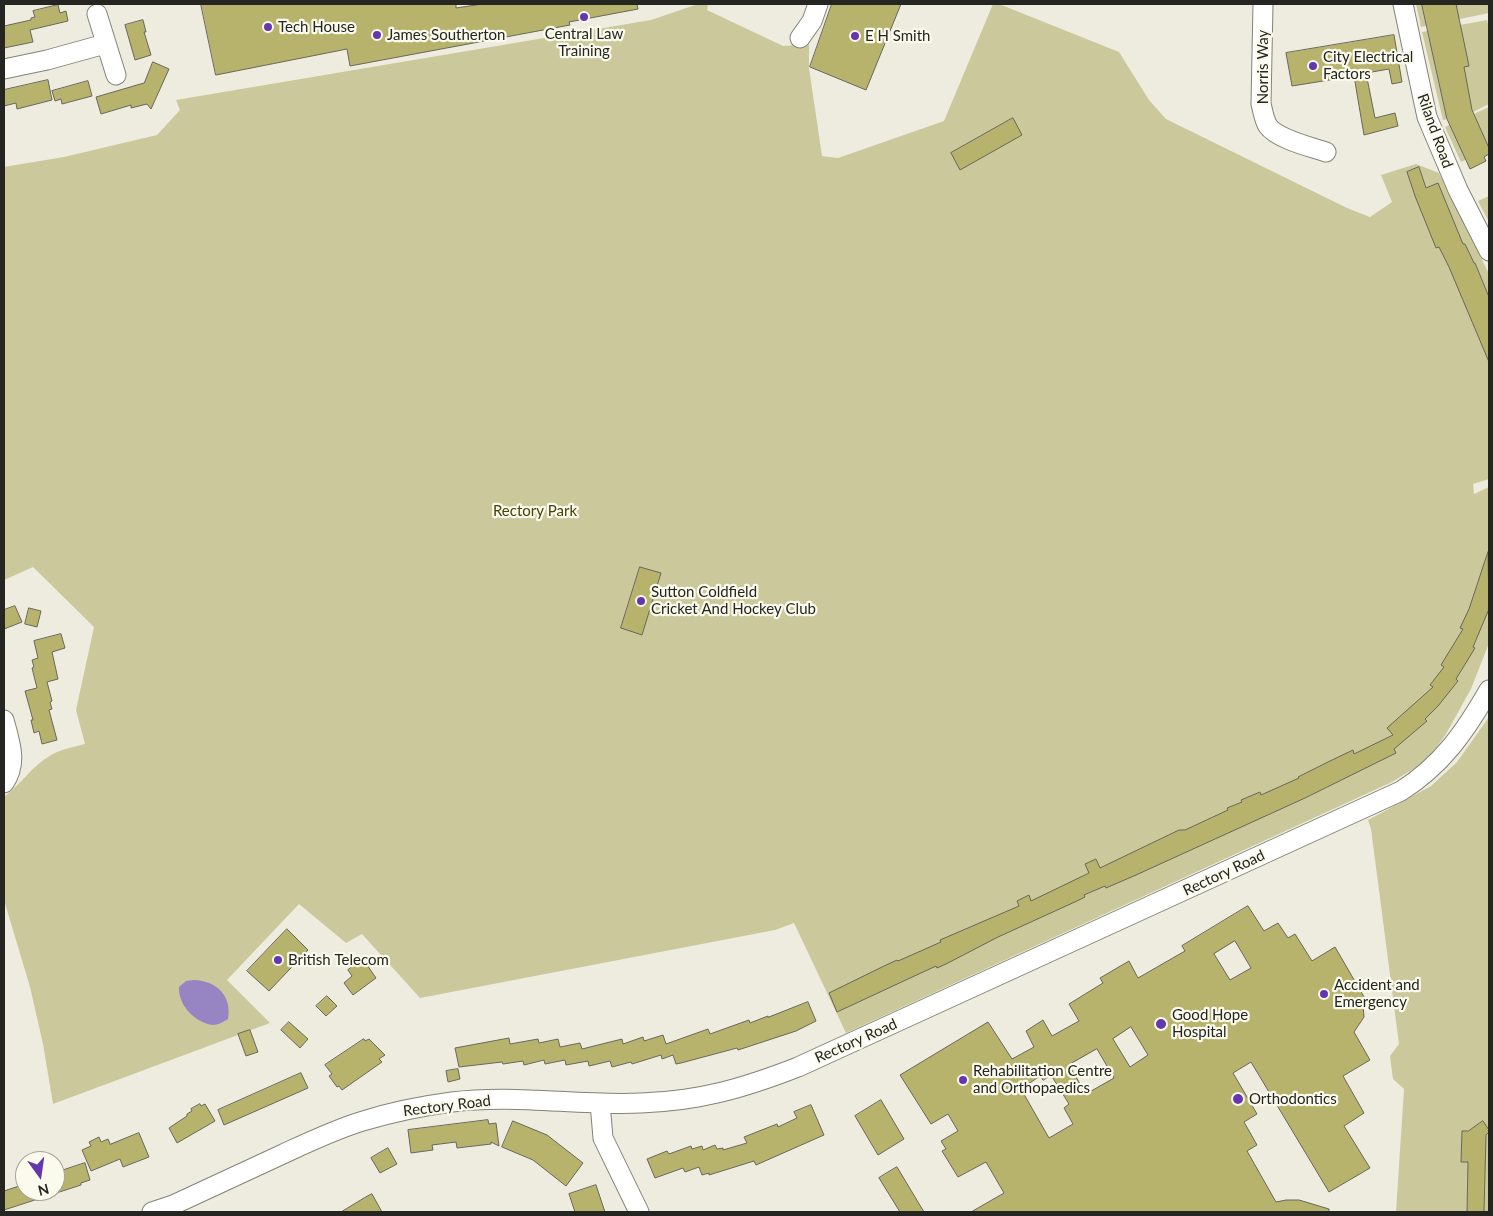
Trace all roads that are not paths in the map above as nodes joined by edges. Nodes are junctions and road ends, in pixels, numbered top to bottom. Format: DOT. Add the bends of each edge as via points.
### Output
graph roads {
  1 [pos="818,4"];
  2 [pos="1263,4"];
  3 [pos="1402,4"];
  4 [pos="97,14"];
  5 [pos="800,38"];
  6 [pos="106,44"];
  7 [pos="4,69"];
  8 [pos="116,75"];
  9 [pos="1326,152"];
  10 [pos="1489,251"];
  11 [pos="1489,690"];
  12 [pos="4,720"];
  13 [pos="4,783"];
  14 [pos="600,1103"];
  15 [pos="152,1212"];
  16 [pos="639,1212"];
  1 -- 5 [label="street" via="812,21"];
  2 -- 9 [label="street, Norris Way" via="1261,104 1265,119 1276,134"];
  3 -- 10 [label="street, Riland Road" via="1427,117 1458,190"];
  4 -- 6 [label="street"];
  6 -- 7 [label="street"];
  6 -- 8 [label="street"];
  11 -- 14 [label="street, Rectory Road" via="1450,750 1421,779 1379,802 783,1073 693,1099"];
  12 -- 13 [label="street" via="12,750 12,764"];
  14 -- 15 [label="street, Rectory Road" via="504,1100 454,1102 408,1109 354,1124"];
  14 -- 16 [label="street" via="603,1138"];
}
